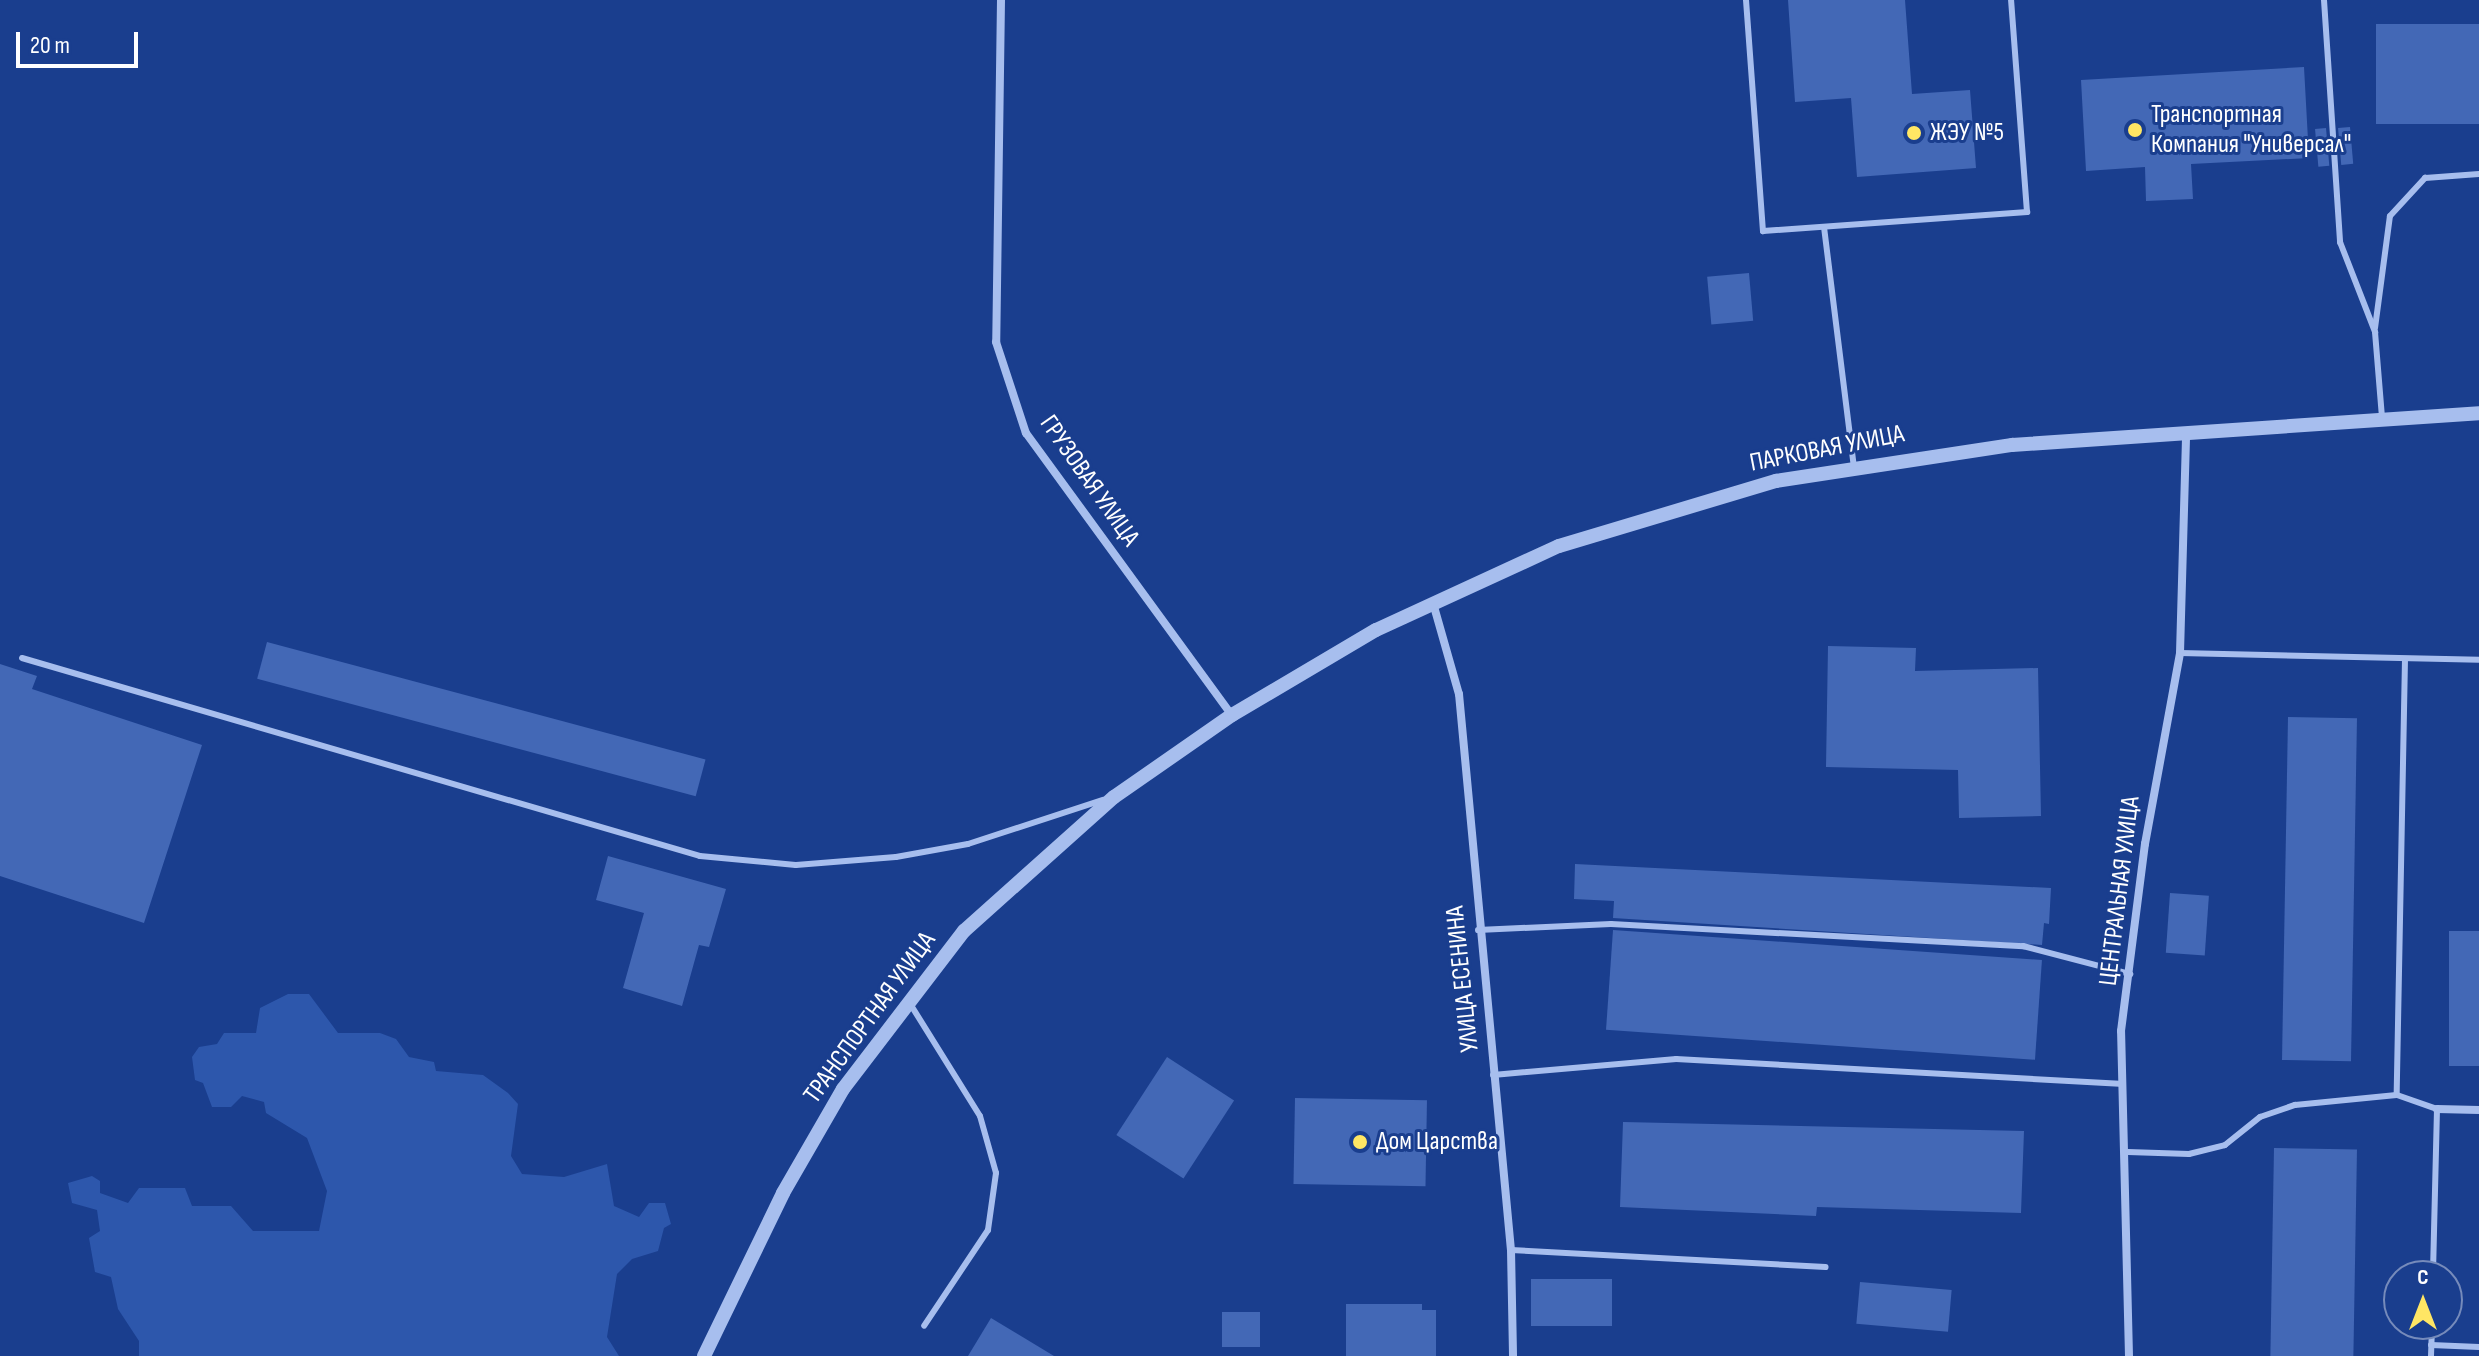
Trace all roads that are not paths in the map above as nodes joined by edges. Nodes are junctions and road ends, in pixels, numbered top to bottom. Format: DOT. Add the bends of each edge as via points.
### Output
graph roads {
  1 [pos="1001,0"];
  2 [pos="1746,0"];
  3 [pos="2011,0"];
  4 [pos="2324,0"];
  5 [pos="2479,174"];
  6 [pos="1824,227"];
  7 [pos="2375,332"];
  8 [pos="2479,413"];
  9 [pos="2382,420"];
  10 [pos="2186,433"];
  11 [pos="1854,467"];
  12 [pos="1432,602"];
  13 [pos="2180,653"];
  14 [pos="22,658"];
  15 [pos="2405,659"];
  16 [pos="2479,660"];
  17 [pos="1232,715"];
  18 [pos="1114,797"];
  19 [pos="1478,930"];
  20 [pos="2130,974"];
  21 [pos="907,999"];
  22 [pos="1493,1075"];
  23 [pos="2119,1084"];
  24 [pos="2397,1095"];
  25 [pos="2437,1109"];
  26 [pos="2479,1110"];
  27 [pos="2128,1152"];
  28 [pos="1511,1250"];
  29 [pos="2433,1260"];
  30 [pos="1826,1267"];
  31 [pos="924,1326"];
  32 [pos="2431,1340"];
  33 [pos="2431,1345"];
  34 [pos="2479,1347"];
  35 [pos="704,1356"];
  36 [pos="1513,1356"];
  37 [pos="2129,1356"];
  38 [pos="2431,1356"];
  1 -- 17 [label="street, ГРУЗОВАЯ УЛИЦА" via="996,342 1026,433"];
  2 -- 6 [label="lane" via="1763,231"];
  3 -- 6 [label="lane" via="2027,212"];
  4 -- 7 [label="lane" via="2340,242"];
  5 -- 7 [label="lane" via="2425,178 2390,216"];
  6 -- 11 [label="lane"];
  7 -- 9 [label="lane"];
  8 -- 9 [label="street, ПАРКОВАЯ УЛИЦА"];
  9 -- 10 [label="street, ПАРКОВАЯ УЛИЦА"];
  10 -- 11 [label="street, ПАРКОВАЯ УЛИЦА" via="2012,445"];
  10 -- 13 [label="street, ЦЕНТРАЛЬНАЯ УЛИЦА"];
  11 -- 12 [label="street, ПАРКОВАЯ УЛИЦА" via="1648,517 1559,546"];
  12 -- 17 [label="street, ПАРКОВАЯ УЛИЦА"];
  12 -- 19 [label="street, УЛИЦА ЕСЕНИНА" via="1459,694"];
  13 -- 15 [label="lane"];
  13 -- 20 [label="street, ЦЕНТРАЛЬНАЯ УЛИЦА" via="2145,844"];
  14 -- 18 [label="lane" via="700,856 796,865 896,857 968,844"];
  15 -- 16 [label="lane"];
  15 -- 24 [label="lane"];
  17 -- 18 [label="street, ТРАНСПОРТНАЯ УЛИЦА"];
  18 -- 21 [label="street, ТРАНСПОРТНАЯ УЛИЦА" via="1031,865"];
  19 -- 20 [label="lane" via="1611,924 2023,946"];
  19 -- 22 [label="street, УЛИЦА ЕСЕНИНА"];
  20 -- 23 [label="street, ЦЕНТРАЛЬНАЯ УЛИЦА"];
  21 -- 31 [label="lane" via="980,1116 996,1173 988,1230"];
  21 -- 35 [label="street, ТРАНСПОРТНАЯ УЛИЦА" via="843,1089 790,1180"];
  22 -- 23 [label="lane" via="1676,1059"];
  22 -- 28 [label="street, УЛИЦА ЕСЕНИНА"];
  23 -- 27 [label="street, ЦЕНТРАЛЬНАЯ УЛИЦА"];
  24 -- 25 [label="lane"];
  24 -- 27 [label="lane" via="2295,1105 2260,1117 2225,1145 2189,1154"];
  25 -- 26 [label="street"];
  25 -- 29 [label="lane"];
  27 -- 37 [label="street, ЦЕНТРАЛЬНАЯ УЛИЦА"];
  28 -- 30 [label="lane"];
  28 -- 36 [label="street, УЛИЦА ЕСЕНИНА"];
  32 -- 33 [label="lane"];
  33 -- 34 [label="lane"];
  33 -- 38 [label="lane"];
}
